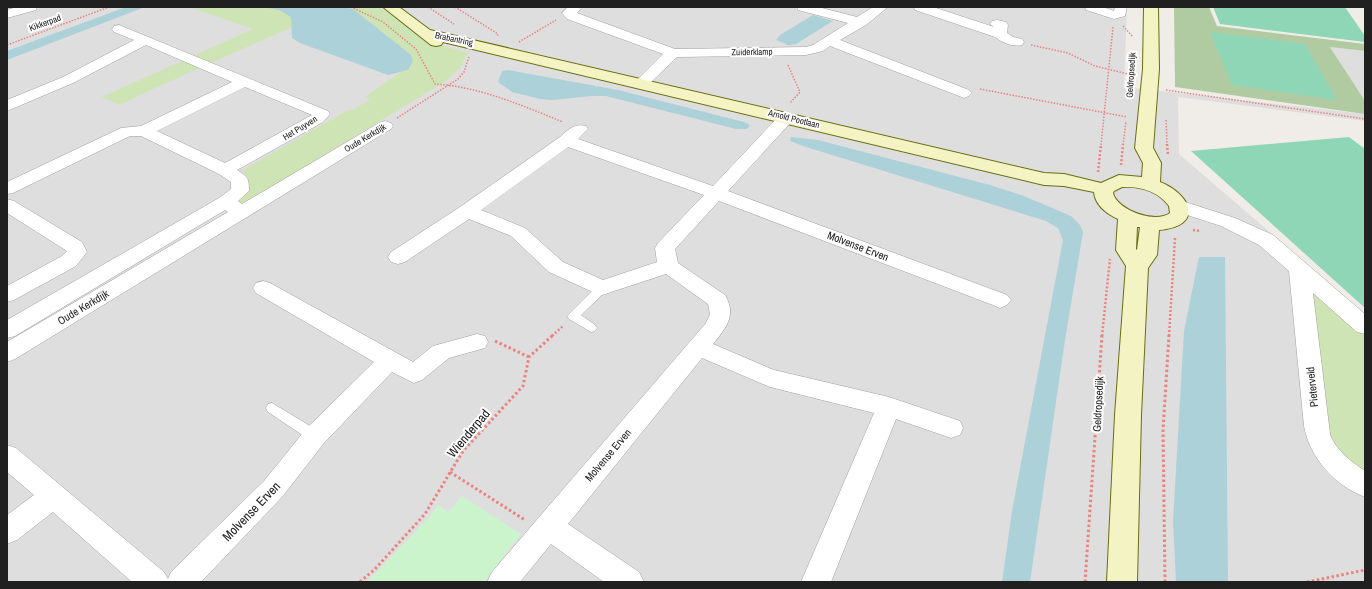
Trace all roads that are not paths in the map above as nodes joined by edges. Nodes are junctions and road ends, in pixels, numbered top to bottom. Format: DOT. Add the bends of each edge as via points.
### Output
graph roads {
  1 [pos="31,7"];
  2 [pos="390,7"];
  3 [pos="803,7"];
  4 [pos="882,7"];
  5 [pos="920,7"];
  6 [pos="1091,7"];
  7 [pos="1151,7"];
  8 [pos="572,10"];
  9 [pos="1117,11"];
  10 [pos="7,14"];
  11 [pos="860,22"];
  12 [pos="119,29"];
  13 [pos="146,40"];
  14 [pos="830,41"];
  15 [pos="1017,42"];
  16 [pos="481,48"];
  17 [pos="673,53"];
  18 [pos="244,82"];
  19 [pos="642,83"];
  20 [pos="964,93"];
  21 [pos="7,106"];
  22 [pos="787,117"];
  23 [pos="385,126"];
  24 [pos="580,129"];
  25 [pos="144,131"];
  26 [pos="566,140"];
  27 [pos="1144,148"];
  28 [pos="225,170"];
  29 [pos="1126,174"];
  30 [pos="1151,185"];
  31 [pos="1102,187"];
  32 [pos="7,189"];
  33 [pos="716,193"];
  34 [pos="225,202"];
  35 [pos="7,205"];
  36 [pos="467,211"];
  37 [pos="242,212"];
  38 [pos="1178,212"];
  39 [pos="1128,218"];
  40 [pos="1150,224"];
  41 [pos="398,257"];
  42 [pos="668,266"];
  43 [pos="1137,266"];
  44 [pos="1299,269"];
  45 [pos="263,288"];
  46 [pos="602,288"];
  47 [pos="7,295"];
  48 [pos="1000,300"];
  49 [pos="1365,326"];
  50 [pos="591,328"];
  51 [pos="7,330"];
  52 [pos="477,342"];
  53 [pos="698,347"];
  54 [pos="7,353"];
  55 [pos="389,361"];
  56 [pos="889,407"];
  57 [pos="272,408"];
  58 [pos="952,428"];
  59 [pos="315,436"];
  60 [pos="7,456"];
  61 [pos="1365,485"];
  62 [pos="54,496"];
  63 [pos="548,526"];
  64 [pos="7,531"];
  65 [pos="144,579"];
  66 [pos="181,582"];
  67 [pos="502,582"];
  68 [pos="629,582"];
  69 [pos="816,582"];
  70 [pos="1122,582"];
  1 -- 10 [label="street"];
  2 -- 16 [label="street, Brabantring" via="433,41"];
  3 -- 11 [label="street"];
  4 -- 11 [label="street, Zuiderklamp"];
  5 -- 15 [label="street" via="969,24 979,19 1001,25 1000,34 1008,40"];
  6 -- 9 [label="street"];
  7 -- 27 [label="street, Geldropsedijk" via="1151,69"];
  8 -- 17 [label="street, Zuiderklamp" via="572,16"];
  11 -- 14 [label="street, Zuiderklamp"];
  12 -- 13 [label="street, Het Puyven"];
  13 -- 18 [label="street, Het Puyven"];
  13 -- 21 [label="street" via="68,80"];
  14 -- 17 [label="street, Zuiderklamp" via="806,51"];
  14 -- 20 [label="street"];
  16 -- 19 [label="street, Arnold Pootlaan"];
  17 -- 19 [label="street"];
  18 -- 25 [label="street"];
  18 -- 28 [label="street, Het Puyven" via="322,114"];
  19 -- 22 [label="street, Arnold Pootlaan"];
  22 -- 31 [label="street, Arnold Pootlaan" via="1044,179 1060,187"];
  22 -- 33 [label="street"];
  23 -- 37 [label="street, Oude Kerkdijk"];
  24 -- 26 [label="street"];
  25 -- 28 [label="street"];
  25 -- 32 [label="street" via="127,131"];
  26 -- 33 [label="street, Molvense Erven"];
  26 -- 36 [label="street"];
  27 -- 29 [label="street, Geldropsedijk"];
  27 -- 30 [label="street, Geldropsedijk" via="1152,163"];
  28 -- 34 [label="street" via="240,180 240,191"];
  29 -- 30 [label="street"];
  29 -- 31 [label="street" via="1119,181"];
  30 -- 38 [label="street" via="1173,198"];
  31 -- 39 [label="street" via="1114,209"];
  33 -- 42 [label="street" via="665,248"];
  33 -- 48 [label="street, Molvense Erven"];
  34 -- 37 [label="street"];
  34 -- 51 [label="street, Oude Kerkdijk"];
  35 -- 47 [label="street" via="74,247 77,252 69,261"];
  36 -- 41 [label="street"];
  36 -- 46 [label="street" via="518,232 556,267"];
  37 -- 54 [label="street, Oude Kerkdijk"];
  38 -- 40 [label="street" via="1171,222"];
  38 -- 44 [label="street" via="1226,229 1251,233 1266,240"];
  39 -- 40 [label="street"];
  39 -- 43 [label="street" via="1126,250"];
  40 -- 43 [label="street" via="1147,255"];
  42 -- 46 [label="street"];
  42 -- 53 [label="street, Molvense Erven" via="718,300 721,314 714,328"];
  43 -- 70 [label="street"];
  44 -- 49 [label="street"];
  44 -- 61 [label="street, Pieterveld" via="1316,426 1320,441 1333,459 1353,478"];
  45 -- 55 [label="street"];
  46 -- 50 [label="lane" via="573,316"];
  52 -- 55 [label="street" via="441,352 414,374"];
  53 -- 56 [label="street" via="770,378"];
  53 -- 63 [label="street, Molvense Erven"];
  55 -- 59 [label="street, Molvense Erven"];
  56 -- 58 [label="street"];
  56 -- 69 [label="street"];
  57 -- 59 [label="lane"];
  59 -- 66 [label="street, Molvense Erven" via="273,489"];
  60 -- 62 [label="street"];
  62 -- 64 [label="street"];
  62 -- 65 [label="street"];
  63 -- 67 [label="street, Molvense Erven"];
  63 -- 68 [label="street"];
}
